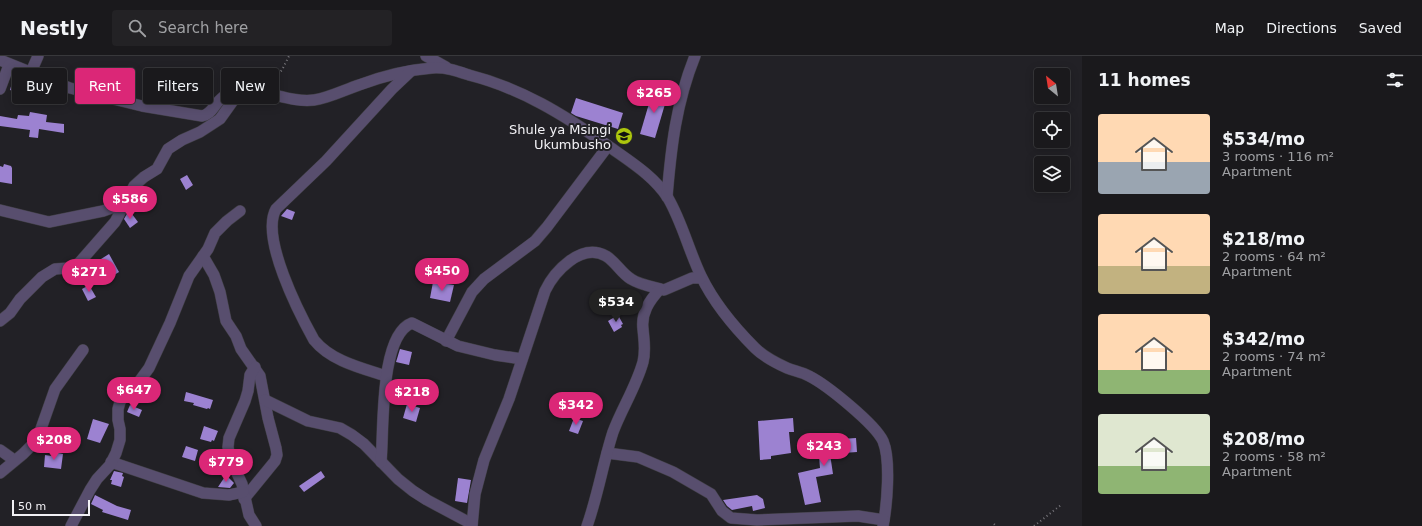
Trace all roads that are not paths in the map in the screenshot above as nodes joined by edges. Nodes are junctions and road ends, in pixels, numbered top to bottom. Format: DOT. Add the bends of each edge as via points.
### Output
graph roads {
  1 [pos="38,56"];
  2 [pos="426,56"];
  3 [pos="695,56"];
  4 [pos="5,62"];
  5 [pos="21,68"];
  6 [pos="33,68"];
  7 [pos="448,68"];
  8 [pos="412,70"];
  9 [pos="67,87"];
  10 [pos="0,88"];
  11 [pos="221,97"];
  12 [pos="279,97"];
  13 [pos="231,104"];
  14 [pos="608,146"];
  15 [pos="668,198"];
  16 [pos="125,203"];
  17 [pos="0,210"];
  18 [pos="240,211"];
  19 [pos="203,256"];
  20 [pos="701,278"];
  21 [pos="660,289"];
  22 [pos="0,322"];
  23 [pos="446,341"];
  24 [pos="83,350"];
  25 [pos="522,359"];
  26 [pos="255,367"];
  27 [pos="386,376"];
  28 [pos="265,400"];
  29 [pos="0,450"];
  30 [pos="607,453"];
  31 [pos="14,460"];
  32 [pos="111,462"];
  33 [pos="381,462"];
  34 [pos="0,473"];
  35 [pos="244,495"];
  36 [pos="248,520"];
  37 [pos="884,523"];
  38 [pos="472,525"];
  39 [pos="71,526"];
  40 [pos="256,526"];
  41 [pos="587,526"];
  1 -- 6 [label="street"];
  2 -- 7 [label="street"];
  3 -- 15 [label="street" via="678,106"];
  4 -- 5 [label="street"];
  4 -- 10 [label="street"];
  7 -- 8 [label="street"];
  7 -- 14 [label="street" via="490,80 530,97 572,121"];
  8 -- 12 [label="street" via="382,77 315,100"];
  8 -- 27 [label="street" via="276,210 272,223 276,254 285,280 319,347 331,356"];
  9 -- 11 [label="street" via="142,106 202,116 211,112"];
  13 -- 16 [label="street" via="220,119 168,149 157,169 134,186"];
  14 -- 15 [label="street" via="646,172"];
  14 -- 23 [label="street" via="535,240 484,279 472,292"];
  15 -- 20 [label="street"];
  16 -- 17 [label="street" via="103,211 49,222"];
  16 -- 22 [label="street" via="109,230 79,262 69,268 55,269 42,277"];
  18 -- 19 [label="street" via="219,228"];
  19 -- 26 [label="street" via="214,275 226,321 241,349"];
  19 -- 32 [label="street" via="189,276 149,368 120,402 120,440"];
  20 -- 21 [label="street" via="692,278 664,290"];
  20 -- 37 [label="street" via="719,307 758,351 787,368 820,382 860,414 882,440 887,468"];
  21 -- 25 [label="street" via="632,280 604,255 585,253 577,257 560,268 550,280"];
  21 -- 30 [label="street" via="645,310 642,319 646,349"];
  23 -- 25 [label="street" via="471,350"];
  23 -- 27 [label="street" via="415,324 406,325 399,332 393,347"];
  24 -- 31 [label="street" via="55,389 37,440 24,454"];
  25 -- 38 [label="street" via="484,460"];
  26 -- 28 [label="street" via="262,381"];
  26 -- 35 [label="street" via="250,375 245,402 229,438 230,458 242,484"];
  27 -- 33 [label="street"];
  28 -- 33 [label="street" via="308,421 340,428 364,444"];
  28 -- 35 [label="street" via="277,455 268,471"];
  29 -- 31 [label="street"];
  30 -- 37 [label="street" via="638,457 673,472 711,494 722,511 731,518 757,520 858,516"];
  30 -- 41 [label="street"];
  31 -- 34 [label="street"];
  32 -- 35 [label="street" via="203,493"];
  32 -- 39 [label="street" via="97,479"];
  33 -- 38 [label="street" via="398,479 427,500"];
  35 -- 36 [label="street"];
  36 -- 40 [label="street"];
}
